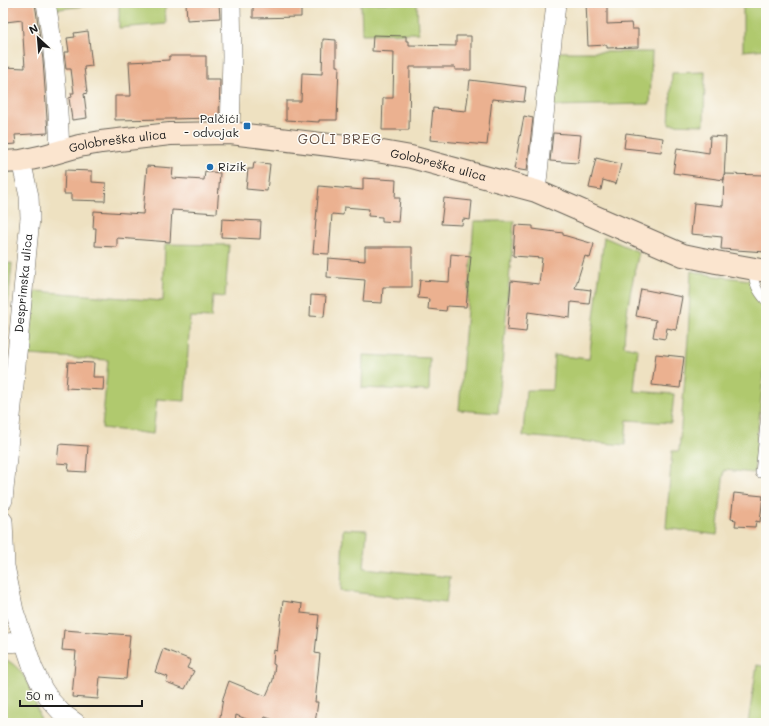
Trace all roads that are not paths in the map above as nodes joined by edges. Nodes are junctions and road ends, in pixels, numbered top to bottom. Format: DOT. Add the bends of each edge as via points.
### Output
graph roads {
  1 [pos="46,3"];
  2 [pos="231,3"];
  3 [pos="556,3"];
  4 [pos="230,133"];
  5 [pos="60,152"];
  6 [pos="12,161"];
  7 [pos="536,190"];
  8 [pos="760,270"];
  9 [pos="766,301"];
  10 [pos="766,414"];
  11 [pos="760,474"];
  12 [pos="3,500"];
  13 [pos="3,521"];
  14 [pos="24,642"];
  15 [pos="3,643"];
  16 [pos="65,720"];
  1 -- 5 [label="street" via="58,105"];
  2 -- 4 [label="street"];
  3 -- 7 [label="street"];
  4 -- 5 [label="street, Golobreška ulica" via="170,134 124,139"];
  4 -- 7 [label="street, Golobreška ulica" via="371,150 418,159"];
  5 -- 6 [label="street, Golobreška ulica"];
  6 -- 12 [label="street, Desprimska ulica" via="29,196 30,218"];
  7 -- 8 [label="street, Golobreška ulica" via="683,255"];
  8 -- 9 [label="lane" via="753,278 755,286"];
  10 -- 11 [label="lane"];
  13 -- 14 [label="street" via="5,566 14,611"];
  14 -- 15 [label="street"];
  14 -- 16 [label="street" via="42,690"];
}
